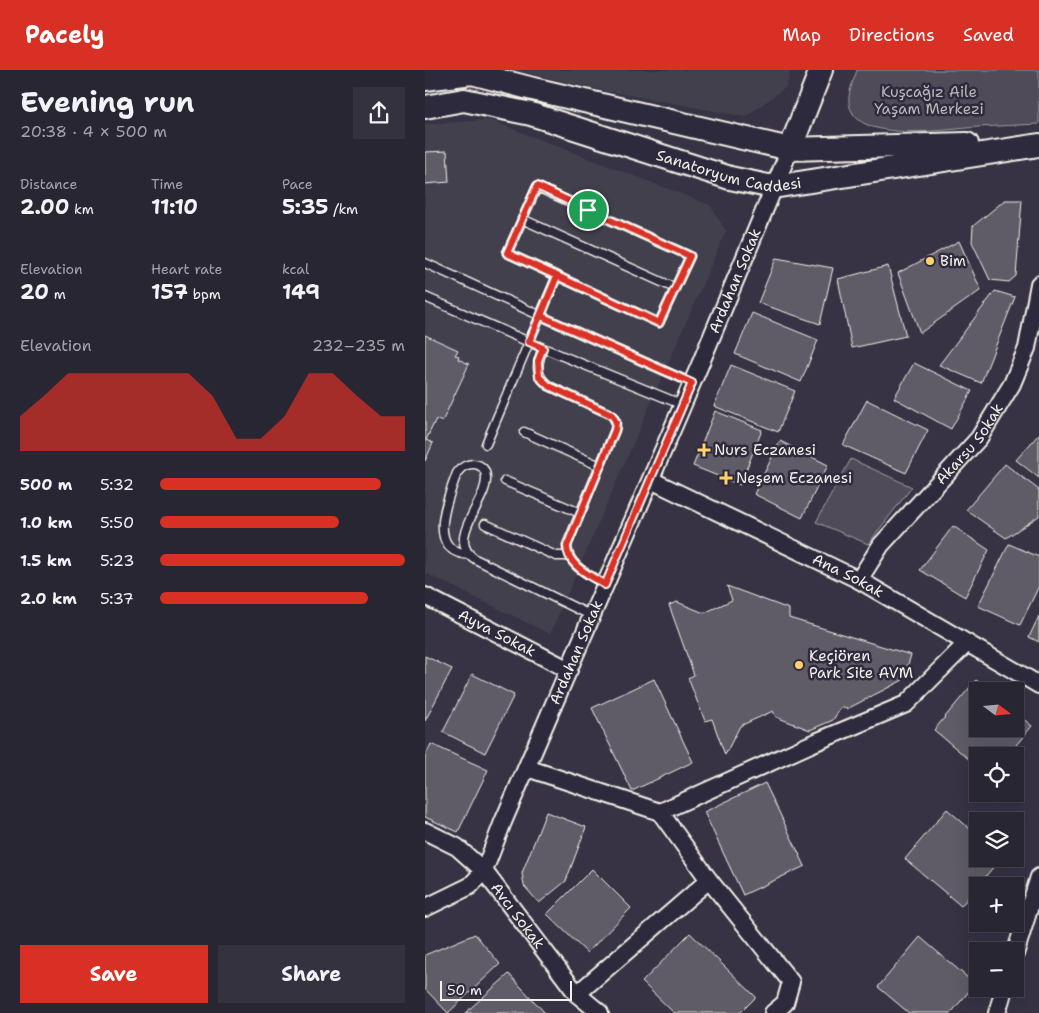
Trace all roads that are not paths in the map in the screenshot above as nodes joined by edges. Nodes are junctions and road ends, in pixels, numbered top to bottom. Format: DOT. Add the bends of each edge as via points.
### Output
graph roads {
  1 [pos="821,70"];
  2 [pos="475,71"];
  3 [pos="425,79"];
  4 [pos="425,106"];
  5 [pos="1039,144"];
  6 [pos="790,149"];
  7 [pos="773,186"];
  8 [pos="522,219"];
  9 [pos="425,263"];
  10 [pos="557,276"];
  11 [pos="1039,284"];
  12 [pos="675,288"];
  13 [pos="425,297"];
  14 [pos="541,316"];
  15 [pos="529,342"];
  16 [pos="543,348"];
  17 [pos="1033,351"];
  18 [pos="692,383"];
  19 [pos="683,405"];
  20 [pos="524,432"];
  21 [pos="486,444"];
  22 [pos="600,466"];
  23 [pos="651,480"];
  24 [pos="505,481"];
  25 [pos="580,513"];
  26 [pos="485,524"];
  27 [pos="470,555"];
  28 [pos="568,556"];
  29 [pos="859,580"];
  30 [pos="605,585"];
  31 [pos="425,596"];
  32 [pos="592,616"];
  33 [pos="967,643"];
  34 [pos="569,670"];
  35 [pos="1039,685"];
  36 [pos="527,768"];
  37 [pos="660,812"];
  38 [pos="425,831"];
  39 [pos="484,871"];
  40 [pos="1039,877"];
  41 [pos="709,880"];
  42 [pos="425,908"];
  43 [pos="1033,914"];
  44 [pos="1020,942"];
  45 [pos="577,994"];
  46 [pos="1002,997"];
  47 [pos="600,1013"];
  48 [pos="773,1013"];
  49 [pos="997,1013"];
  1 -- 6 [label="main road"];
  2 -- 3 [label="main road, Sanatoryum Caddesi"];
  2 -- 6 [label="main road, Sanatoryum Caddesi" via="533,89"];
  4 -- 7 [label="main road, Sanatoryum Caddesi" via="464,100 531,114 730,178"];
  5 -- 6 [label="main road, Sanatoryum Caddesi"];
  5 -- 7 [label="main road, Sanatoryum Caddesi"];
  6 -- 7 [label="street, Ardahan Sokak"];
  7 -- 18 [label="street, Ardahan Sokak"];
  8 -- 10 [label="lane" via="507,253"];
  8 -- 12 [label="lane"];
  8 -- 12 [label="lane" via="537,186 690,256"];
  9 -- 14 [label="lane"];
  10 -- 12 [label="lane" via="659,323"];
  10 -- 14 [label="lane"];
  11 -- 17 [label="street, Akarsu Sokak"];
  13 -- 15 [label="lane"];
  14 -- 15 [label="lane"];
  14 -- 18 [label="lane"];
  15 -- 16 [label="lane"];
  15 -- 21 [label="lane"];
  16 -- 19 [label="lane"];
  16 -- 22 [label="lane" via="538,366 543,382 615,419 615,430"];
  17 -- 29 [label="street, Akarsu Sokak" via="979,438 881,545"];
  18 -- 19 [label="street, Ardahan Sokak"];
  19 -- 23 [label="street, Ardahan Sokak"];
  20 -- 22 [label="lane"];
  22 -- 25 [label="lane"];
  23 -- 29 [label="street, Ana Sokak"];
  23 -- 30 [label="street, Ardahan Sokak"];
  24 -- 25 [label="lane"];
  25 -- 28 [label="lane" via="567,546"];
  26 -- 28 [label="lane" via="556,556"];
  27 -- 27 [label="lane" via="463,538 485,486 486,476 483,469 472,464 460,468 457,473 442,514 441,529 448,548"];
  27 -- 32 [label="lane"];
  28 -- 30 [label="lane"];
  29 -- 33 [label="street, Ana Sokak"];
  30 -- 32 [label="street, Ardahan Sokak"];
  31 -- 34 [label="street, Ayva Sokak"];
  32 -- 34 [label="street, Ardahan Sokak"];
  33 -- 35 [label="street, Ana Sokak"];
  33 -- 37 [label="street" via="906,704"];
  34 -- 36 [label="street, Ardahan Sokak"];
  36 -- 37 [label="street"];
  36 -- 39 [label="street, Ardahan Sokak"];
  37 -- 41 [label="street"];
  38 -- 39 [label="street, Avcı Sokak" via="457,847"];
  39 -- 42 [label="street, Ardahan Sokak" via="470,886"];
  39 -- 45 [label="street, Avcı Sokak"];
  40 -- 43 [label="street"];
  41 -- 45 [label="street"];
  41 -- 48 [label="street" via="791,982 785,1003"];
  43 -- 44 [label="street"];
  45 -- 47 [label="street, Avcı Sokak"];
  46 -- 49 [label="street"];
}
